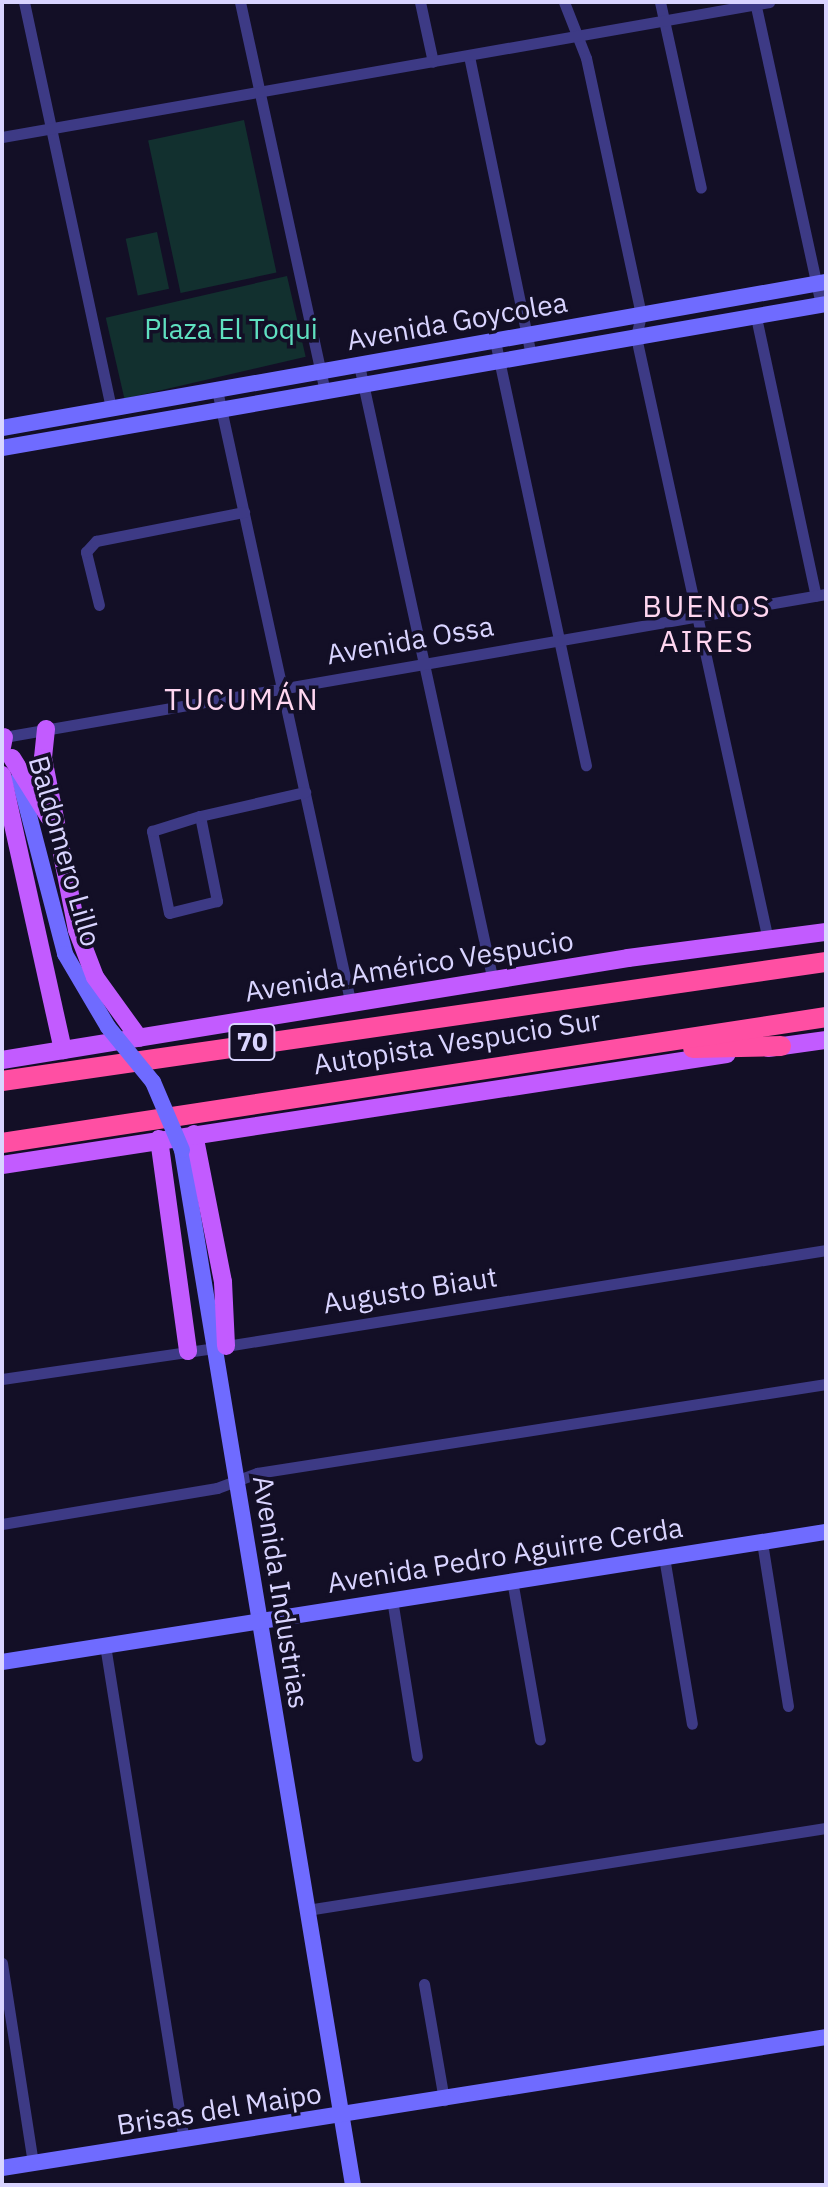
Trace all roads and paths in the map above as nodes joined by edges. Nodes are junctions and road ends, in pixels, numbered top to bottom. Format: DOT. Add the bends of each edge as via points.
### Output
graph roads {
  1 [pos="24,2"];
  2 [pos="240,2"];
  3 [pos="420,2"];
  4 [pos="564,2"];
  5 [pos="660,2"];
  6 [pos="769,2"];
  7 [pos="755,3"];
  8 [pos="664,21"];
  9 [pos="576,37"];
  10 [pos="469,56"];
  11 [pos="433,62"];
  12 [pos="260,92"];
  13 [pos="51,129"];
  14 [pos="2,137"];
  15 [pos="701,188"];
  16 [pos="821,283"];
  17 [pos="823,304"];
  18 [pos="641,315"];
  19 [pos="756,317"];
  20 [pos="527,335"];
  21 [pos="636,337"];
  22 [pos="495,341"];
  23 [pos="531,355"];
  24 [pos="500,360"];
  25 [pos="359,365"];
  26 [pos="320,372"];
  27 [pos="363,384"];
  28 [pos="217,390"];
  29 [pos="325,391"];
  30 [pos="111,408"];
  31 [pos="221,409"];
  32 [pos="2,428"];
  33 [pos="2,448"];
  34 [pos="244,512"];
  35 [pos="821,595"];
  36 [pos="99,605"];
  37 [pos="698,616"];
  38 [pos="559,640"];
  39 [pos="424,664"];
  40 [pos="282,688"];
  41 [pos="46,729"];
  42 [pos="5,741"];
  43 [pos="586,765"];
  44 [pos="2,775"];
  45 [pos="305,792"];
  46 [pos="200,816"];
  47 [pos="57,839"];
  48 [pos="826,932"];
  49 [pos="768,940"];
  50 [pos="826,949"];
  51 [pos="826,962"];
  52 [pos="711,977"];
  53 [pos="493,981"];
  54 [pos="351,1005"];
  55 [pos="826,1017"];
  56 [pos="108,1027"];
  57 [pos="139,1038"];
  58 [pos="826,1040"];
  59 [pos="781,1046"];
  60 [pos="63,1050"];
  61 [pos="529,1059"];
  62 [pos="2,1060"];
  63 [pos="2,1081"];
  64 [pos="194,1134"];
  65 [pos="159,1139"];
  66 [pos="2,1143"];
  67 [pos="2,1165"];
  68 [pos="826,1250"];
  69 [pos="220,1347"];
  70 [pos="188,1351"];
  71 [pos="2,1379"];
  72 [pos="826,1384"];
  73 [pos="236,1481"];
  74 [pos="2,1524"];
  75 [pos="826,1532"];
  76 [pos="762,1542"];
  77 [pos="664,1557"];
  78 [pos="512,1580"];
  79 [pos="392,1599"];
  80 [pos="259,1620"];
  81 [pos="105,1645"];
  82 [pos="2,1662"];
  83 [pos="788,1706"];
  84 [pos="692,1724"];
  85 [pos="540,1740"];
  86 [pos="417,1756"];
  87 [pos="826,1828"];
  88 [pos="307,1910"];
  89 [pos="2,1963"];
  90 [pos="424,1984"];
  91 [pos="826,2037"];
  92 [pos="444,2100"];
  93 [pos="342,2117"];
  94 [pos="184,2141"];
  95 [pos="33,2163"];
  96 [pos="2,2168"];
  97 [pos="353,2185"];
  1 -- 13 [label="street"];
  2 -- 12 [label="street"];
  3 -- 11 [label="street"];
  4 -- 9 [label="street"];
  5 -- 8 [label="street"];
  6 -- 7 [label="street"];
  7 -- 8 [label="street"];
  7 -- 16 [label="street"];
  8 -- 9 [label="street"];
  8 -- 15 [label="street"];
  9 -- 10 [label="street"];
  9 -- 18 [label="street" via="586,58"];
  10 -- 11 [label="street"];
  10 -- 20 [label="street"];
  11 -- 12 [label="street"];
  12 -- 13 [label="street"];
  12 -- 26 [label="street"];
  13 -- 14 [label="street"];
  13 -- 30 [label="street"];
  16 -- 17 [label="street"];
  16 -- 18 [label="street, Avenida Goycolea"];
  17 -- 19 [label="street, Avenida Goycolea"];
  18 -- 20 [label="street, Avenida Goycolea"];
  18 -- 21 [label="street"];
  19 -- 21 [label="street, Avenida Goycolea"];
  19 -- 35 [label="street"];
  20 -- 22 [label="street, Avenida Goycolea"];
  20 -- 23 [label="street"];
  21 -- 23 [label="street, Avenida Goycolea"];
  21 -- 37 [label="street"];
  22 -- 24 [label="street"];
  22 -- 25 [label="street, Avenida Goycolea"];
  23 -- 24 [label="street, Avenida Goycolea"];
  24 -- 27 [label="street, Avenida Goycolea"];
  24 -- 38 [label="street"];
  25 -- 26 [label="street, Avenida Goycolea"];
  25 -- 27 [label="street"];
  26 -- 28 [label="street, Avenida Goycolea"];
  26 -- 29 [label="street"];
  27 -- 29 [label="street, Avenida Goycolea"];
  27 -- 39 [label="street"];
  28 -- 30 [label="street, Avenida Goycolea"];
  28 -- 31 [label="street"];
  29 -- 31 [label="street, Avenida Goycolea"];
  30 -- 32 [label="street, Avenida Goycolea"];
  31 -- 33 [label="street, Avenida Goycolea"];
  31 -- 34 [label="street"];
  34 -- 36 [label="street" via="96,541 86,552"];
  34 -- 40 [label="street"];
  35 -- 37 [label="street, Avenida Ossa"];
  37 -- 38 [label="street, Avenida Ossa"];
  37 -- 49 [label="street"];
  38 -- 39 [label="street, Avenida Ossa"];
  38 -- 43 [label="street"];
  39 -- 40 [label="street, Avenida Ossa"];
  39 -- 53 [label="street"];
  40 -- 41 [label="street, Avenida Ossa"];
  40 -- 45 [label="street"];
  41 -- 42 [label="street, Avenida Ossa"];
  41 -- 47 [label="main road" via="43,758"];
  42 -- 47 [label="main road"];
  42 -- 56 [label="street, Baldomero Lillo" via="65,954"];
  44 -- 60 [label="main road"];
  45 -- 46 [label="street"];
  45 -- 54 [label="street"];
  46 -- 46 [label="street" via="152,831 169,913 217,901"];
  47 -- 57 [label="main road" via="87,962"];
  48 -- 49 [label="main road, Avenida Américo Vespucio"];
  49 -- 53 [label="main road, Avenida Américo Vespucio"];
  50 -- 52 [label="highway"];
  51 -- 52 [label="highway, Autopista Vespucio Sur / 70"];
  52 -- 63 [label="highway, Autopista Vespucio Sur / 70"];
  53 -- 54 [label="main road, Avenida Américo Vespucio"];
  54 -- 57 [label="main road, Avenida Américo Vespucio"];
  55 -- 61 [label="highway, Autopista Vespucio Sur / 70"];
  56 -- 69 [label="street, Avenida Industrias, bridge" via="153,1082 182,1150"];
  57 -- 60 [label="main road, Avenida Américo Vespucio"];
  58 -- 59 [label="main road"];
  59 -- 61 [label="highway"];
  59 -- 64 [label="main road"];
  60 -- 62 [label="main road, Avenida Américo Vespucio"];
  61 -- 66 [label="highway, Autopista Vespucio Sur / 70"];
  64 -- 65 [label="main road"];
  64 -- 69 [label="main road" via="223,1282"];
  65 -- 67 [label="main road"];
  65 -- 70 [label="main road"];
  68 -- 69 [label="street, Augusto Biaut"];
  69 -- 70 [label="street, Augusto Biaut"];
  69 -- 73 [label="street, Avenida Industrias"];
  70 -- 71 [label="street, Augusto Biaut"];
  72 -- 73 [label="street" via="257,1473"];
  73 -- 74 [label="street"];
  73 -- 80 [label="street, Avenida Industrias"];
  75 -- 76 [label="street, Avenida Pedro Aguirre Cerda"];
  76 -- 77 [label="street, Avenida Pedro Aguirre Cerda"];
  76 -- 83 [label="street"];
  77 -- 78 [label="street, Avenida Pedro Aguirre Cerda"];
  77 -- 84 [label="street"];
  78 -- 79 [label="street, Avenida Pedro Aguirre Cerda"];
  78 -- 85 [label="street"];
  79 -- 80 [label="street, Avenida Pedro Aguirre Cerda"];
  79 -- 86 [label="street"];
  80 -- 81 [label="street, Avenida Pedro Aguirre Cerda"];
  80 -- 88 [label="street, Avenida Industrias"];
  81 -- 82 [label="street, Avenida Pedro Aguirre Cerda"];
  81 -- 94 [label="street"];
  87 -- 88 [label="street"];
  88 -- 93 [label="street, Avenida Industrias"];
  89 -- 95 [label="street"];
  90 -- 92 [label="street"];
  91 -- 92 [label="street, Brisas del Maipo"];
  92 -- 93 [label="street, Brisas del Maipo"];
  93 -- 94 [label="street, Brisas del Maipo"];
  93 -- 97 [label="street, Avenida Industrias"];
  94 -- 95 [label="street, Brisas del Maipo"];
  95 -- 96 [label="street, Brisas del Maipo"];
}
